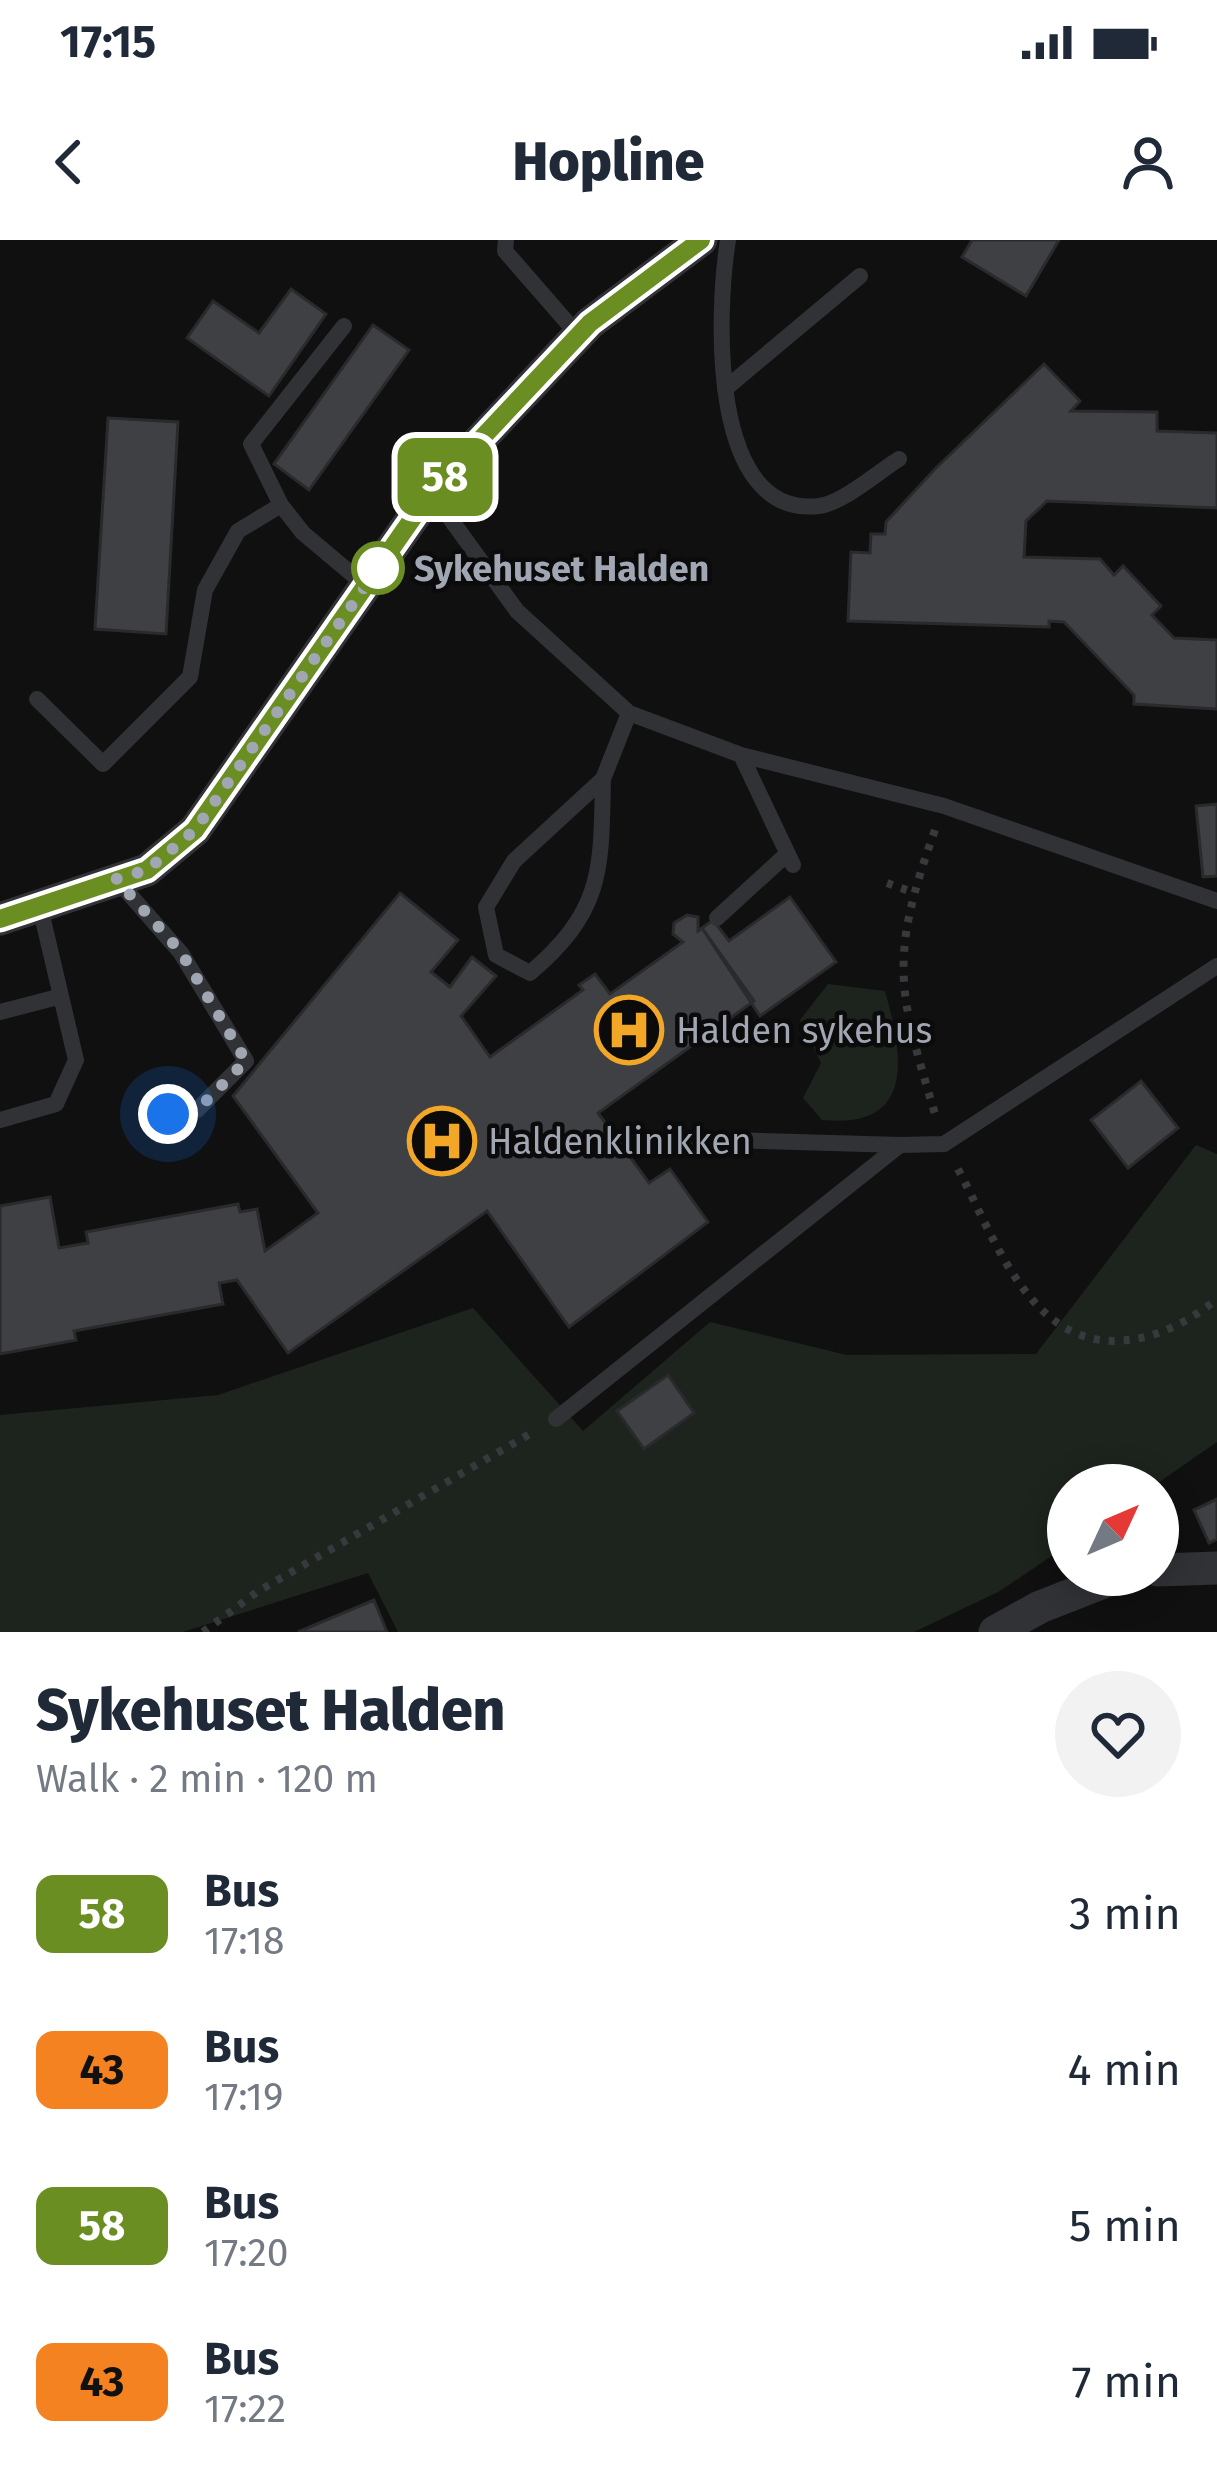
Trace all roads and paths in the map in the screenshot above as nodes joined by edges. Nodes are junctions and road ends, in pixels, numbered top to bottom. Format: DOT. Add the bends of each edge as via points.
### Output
graph roads {
  1 [pos="506,240"];
  2 [pos="701,240"];
  3 [pos="728,240"];
  4 [pos="860,276"];
  5 [pos="344,326"];
  6 [pos="579,336"];
  7 [pos="725,389"];
  8 [pos="899,459"];
  9 [pos="431,492"];
  10 [pos="281,505"];
  11 [pos="366,586"];
  12 [pos="37,699"];
  13 [pos="629,713"];
  14 [pos="741,755"];
  15 [pos="603,779"];
  16 [pos="116,879"];
  17 [pos="887,884"];
  18 [pos="912,892"];
  19 [pos="1217,901"];
  20 [pos="40,907"];
  21 [pos="717,918"];
  22 [pos="0,919"];
  23 [pos="1217,966"];
  24 [pos="58,997"];
  25 [pos="0,1012"];
  26 [pos="168,1114"];
  27 [pos="0,1120"];
  28 [pos="694,1139"];
  29 [pos="900,1145"];
  30 [pos="556,1419"];
  31 [pos="1217,1568"];
  32 [pos="1179,1569"];
  33 [pos="1068,1596"];
  34 [pos="203,1632"];
  35 [pos="995,1632"];
  1 -- 6 [label="lane" via="505,251"];
  2 -- 6 [label="street"];
  3 -- 7 [label="lane" via="721,281"];
  4 -- 7 [label="lane"];
  5 -- 10 [label="lane" via="250,444"];
  6 -- 9 [label="street"];
  7 -- 8 [label="lane" via="735,442 778,501 821,507"];
  9 -- 11 [label="street"];
  9 -- 13 [label="lane" via="517,610"];
  10 -- 11 [label="lane"];
  10 -- 12 [label="lane" via="238,531 206,590 190,677 103,764"];
  11 -- 16 [label="street" via="195,830 147,870"];
  13 -- 14 [label="lane"];
  13 -- 15 [label="lane"];
  14 -- 19 [label="lane" via="944,806"];
  14 -- 21 [label="lane" via="790,859"];
  15 -- 15 [label="lane" via="514,861 486,907 496,955 530,973 561,947 592,901"];
  16 -- 20 [label="street"];
  16 -- 26 [label="lane" via="181,952 246,1061 197,1110"];
  17 -- 18 [label="path"];
  20 -- 22 [label="street"];
  20 -- 24 [label="lane"];
  23 -- 29 [label="lane" via="944,1144"];
  24 -- 25 [label="lane"];
  24 -- 27 [label="lane" via="76,1060 68,1084 56,1104"];
  28 -- 29 [label="lane"];
  29 -- 30 [label="lane"];
  30 -- 34 [label="path" via="257,1592"];
  31 -- 32 [label="street"];
  33 -- 35 [label="street"];
}
